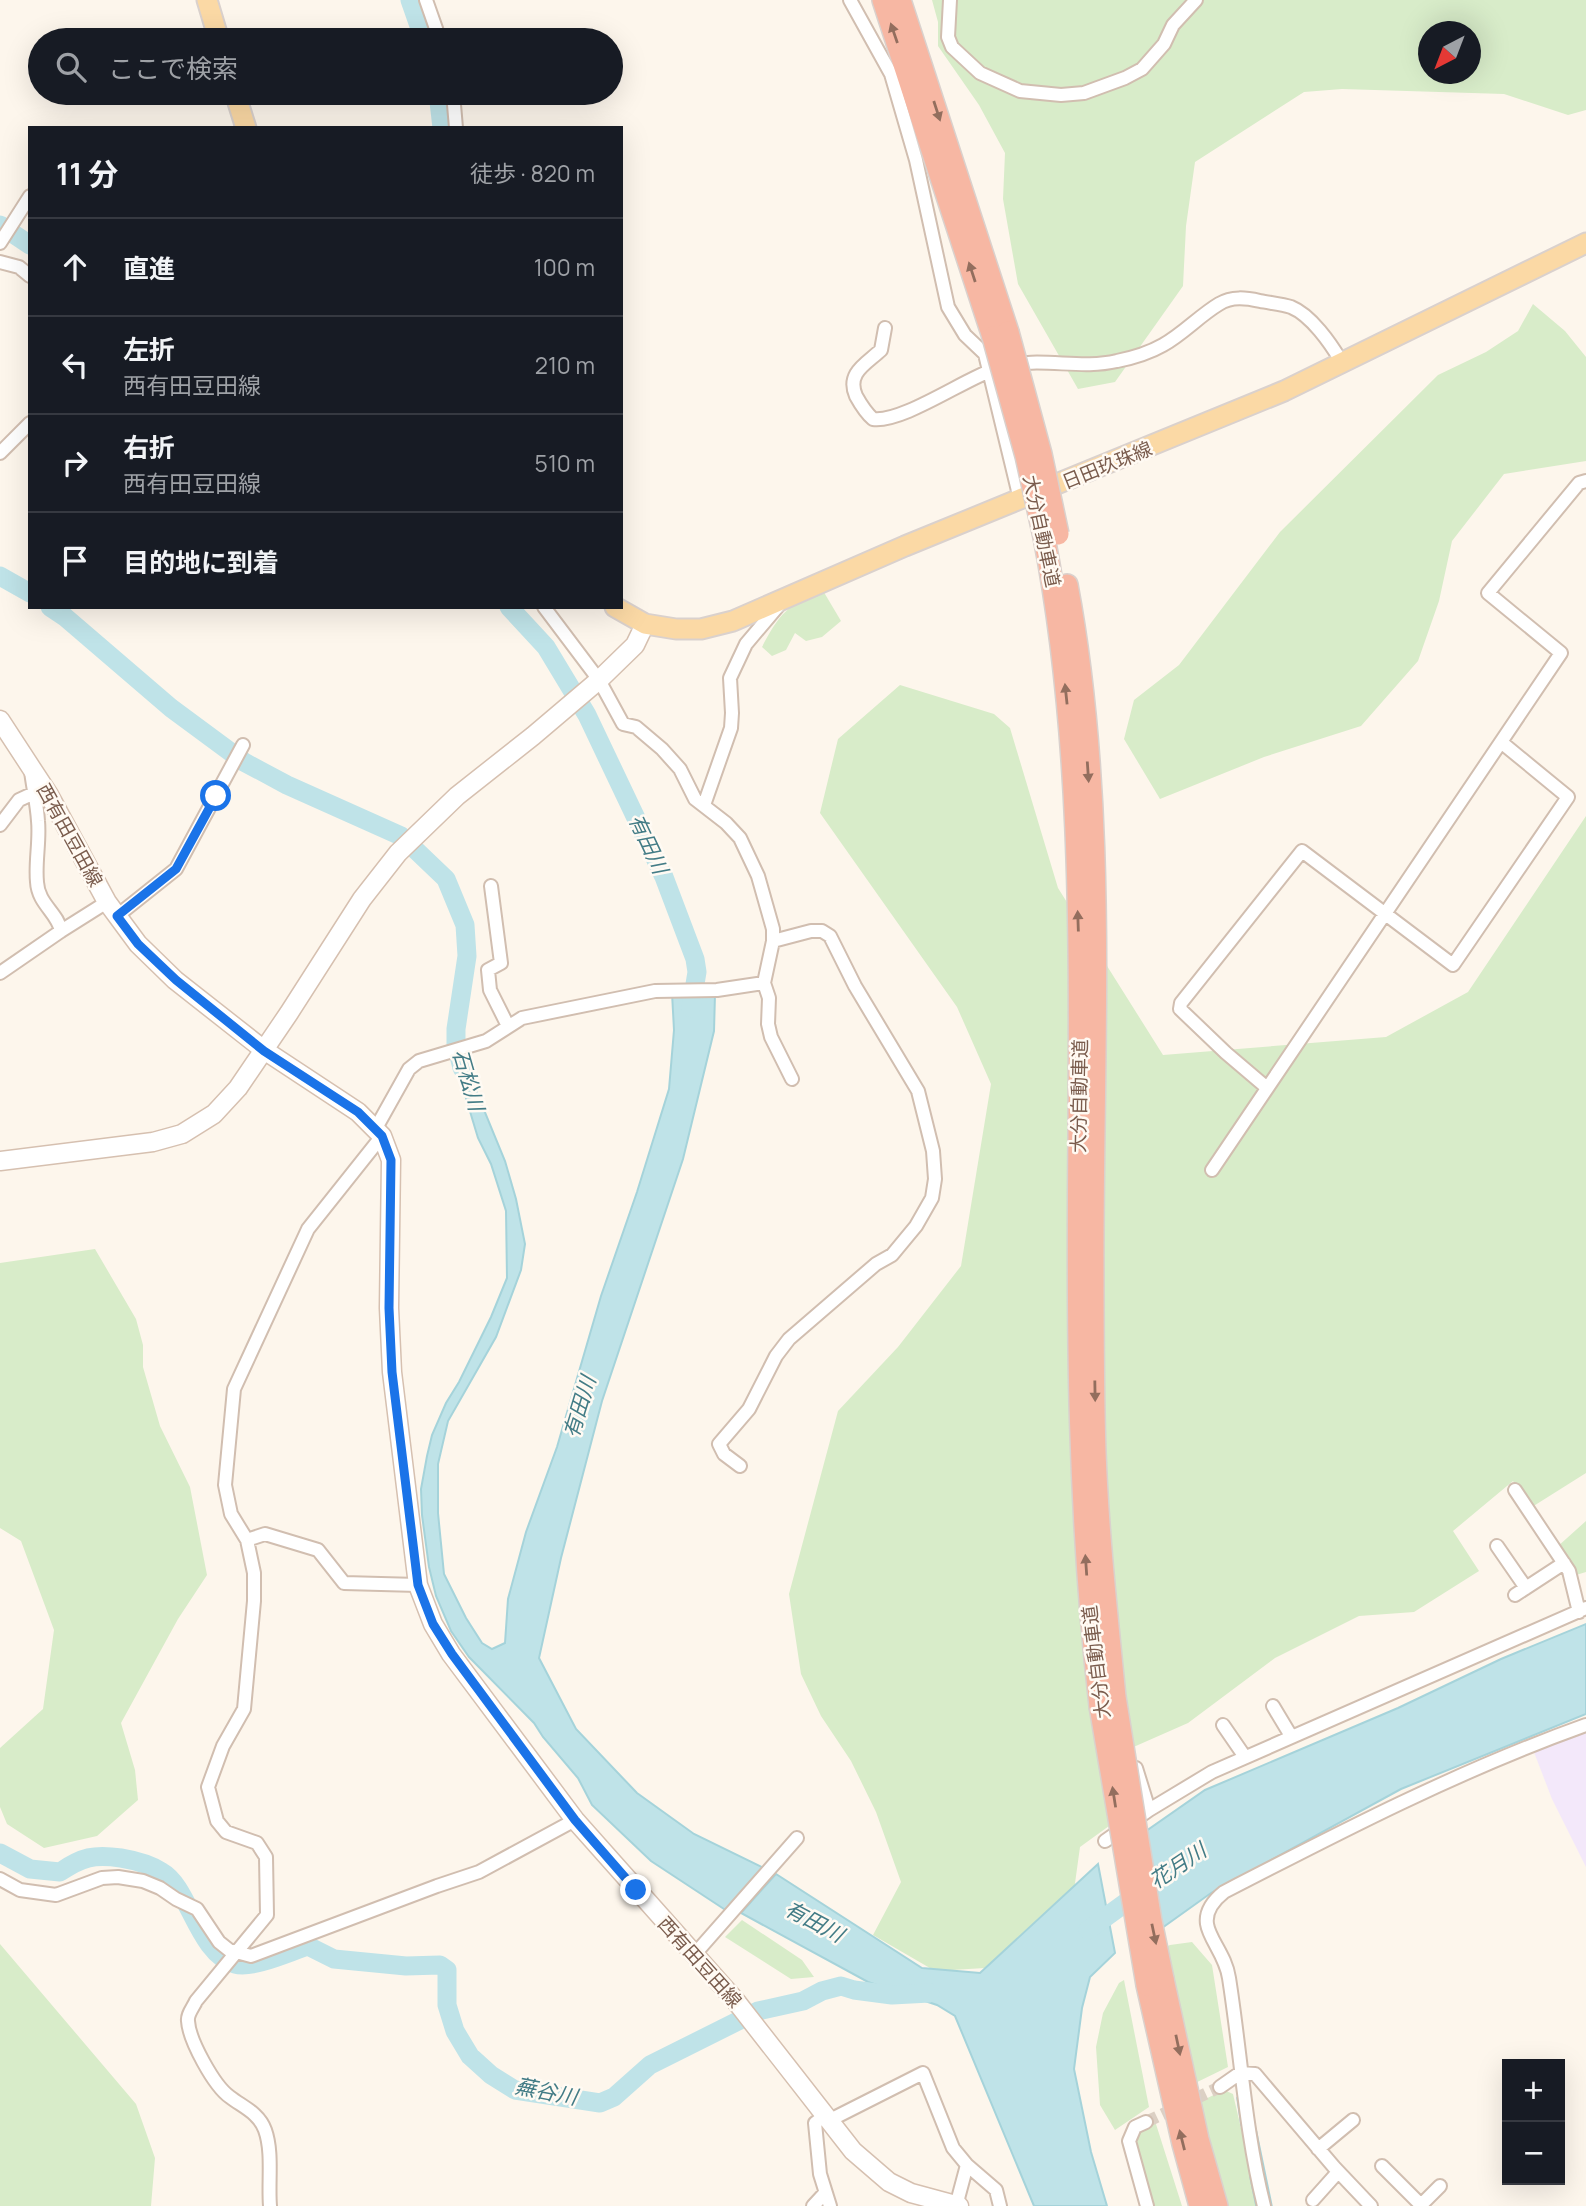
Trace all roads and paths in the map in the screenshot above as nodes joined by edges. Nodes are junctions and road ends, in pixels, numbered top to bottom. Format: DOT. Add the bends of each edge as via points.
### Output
graph roads {
  1 [pos="208,0"];
  2 [pos="426,0"];
  3 [pos="850,0"];
  4 [pos="883,0"];
  5 [pos="900,0"];
  6 [pos="950,0"];
  7 [pos="1196,0"];
  8 [pos="216,28"];
  9 [pos="436,28"];
  10 [pos="237,105"];
  11 [pos="454,105"];
  12 [pos="242,126"];
  13 [pos="456,126"];
  14 [pos="28,200"];
  15 [pos="0,243"];
  16 [pos="1586,243"];
  17 [pos="0,262"];
  18 [pos="28,274"];
  19 [pos="885,328"];
  20 [pos="1001,335"];
  21 [pos="1341,361"];
  22 [pos="990,372"];
  23 [pos="28,425"];
  24 [pos="0,453"];
  25 [pos="1586,481"];
  26 [pos="1020,499"];
  27 [pos="784,598"];
  28 [pos="545,609"];
  29 [pos="619,609"];
  30 [pos="645,624"];
  31 [pos="598,680"];
  32 [pos="0,720"];
  33 [pos="1501,742"];
  34 [pos="243,744"];
  35 [pos="30,763"];
  36 [pos="34,793"];
  37 [pos="704,805"];
  38 [pos="0,825"];
  39 [pos="491,886"];
  40 [pos="112,909"];
  41 [pos="1385,912"];
  42 [pos="61,931"];
  43 [pos="773,941"];
  44 [pos="0,973"];
  45 [pos="764,983"];
  46 [pos="508,1027"];
  47 [pos="264,1051"];
  48 [pos="792,1079"];
  49 [pos="1266,1087"];
  50 [pos="379,1132"];
  51 [pos="0,1161"];
  52 [pos="1212,1170"];
  53 [pos="740,1466"];
  54 [pos="1515,1490"];
  55 [pos="247,1541"];
  56 [pos="1497,1546"];
  57 [pos="1564,1563"];
  58 [pos="418,1585"];
  59 [pos="1582,1610"];
  60 [pos="1273,1706"];
  61 [pos="1223,1725"];
  62 [pos="1586,1725"];
  63 [pos="1291,1736"];
  64 [pos="1245,1757"];
  65 [pos="1136,1768"];
  66 [pos="1149,1810"];
  67 [pos="575,1820"];
  68 [pos="797,1838"];
  69 [pos="1105,1841"];
  70 [pos="0,1879"];
  71 [pos="694,1955"];
  72 [pos="233,1958"];
  73 [pos="1155,1982"];
  74 [pos="1240,2073"];
  75 [pos="1220,2087"];
  76 [pos="828,2118"];
  77 [pos="1353,2120"];
  78 [pos="1146,2122"];
  79 [pos="1318,2149"];
  80 [pos="967,2165"];
  81 [pos="1382,2166"];
  82 [pos="1338,2172"];
  83 [pos="1440,2186"];
  84 [pos="825,2193"];
  85 [pos="1313,2200"];
  86 [pos="270,2206"];
  87 [pos="813,2206"];
  88 [pos="830,2206"];
  89 [pos="957,2206"];
  90 [pos="1000,2206"];
  91 [pos="1147,2206"];
  92 [pos="1200,2206"];
  93 [pos="1217,2206"];
  94 [pos="1264,2206"];
  95 [pos="1371,2206"];
  96 [pos="1421,2206"];
  1 -- 8 [label="main road"];
  2 -- 9 [label="street"];
  3 -- 22 [label="street" via="891,74 916,160 948,307 965,335 985,354"];
  20 -- 4 [label="highway, 大分自動車道, one-way"];
  5 -- 20 [label="highway, 大分自動車道, one-way"];
  6 -- 7 [label="street" via="947,37 980,73 1020,91 1061,95 1084,93 1142,69"];
  10 -- 12 [label="main road"];
  11 -- 13 [label="street"];
  14 -- 15 [label="street"];
  16 -- 21 [label="main road, 日田玖珠線"];
  17 -- 18 [label="street"];
  19 -- 22 [label="street" via="881,350 853,378 861,405 873,419 901,414"];
  20 -- 73 [label="highway, 大分自動車道, bridge" via="1026,456 1051,535 1068,713 1081,992 1079,1408 1088,1605 1151,1921"];
  21 -- 22 [label="street" via="1326,336 1295,309 1233,298 1219,303 1163,345 1140,354 1095,364 1044,361"];
  21 -- 26 [label="main road, 日田玖珠線" via="1284,391"];
  22 -- 26 [label="street"];
  23 -- 24 [label="street"];
  25 -- 33 [label="street" via="1579,483 1488,593 1562,653"];
  26 -- 27 [label="main road, 日田玖珠線"];
  27 -- 30 [label="main road, 日田玖珠線" via="733,621 701,629"];
  27 -- 37 [label="street" via="746,644 730,678 731,728"];
  28 -- 31 [label="street"];
  29 -- 30 [label="main road, 日田玖珠線"];
  30 -- 31 [label="main road" via="635,645"];
  31 -- 37 [label="street" via="623,724 636,727 663,749 680,769 695,799"];
  31 -- 47 [label="main road" via="457,796 398,853"];
  32 -- 35 [label="main road, 西有田豆田線"];
  33 -- 41 [label="street"];
  33 -- 41 [label="street" via="1568,797 1472,941 1453,965"];
  34 -- 40 [label="street" via="176,869"];
  35 -- 36 [label="street"];
  35 -- 40 [label="main road, 西有田豆田線"];
  36 -- 38 [label="street" via="19,800"];
  36 -- 42 [label="street" via="39,822 36,882"];
  37 -- 43 [label="street" via="740,838 758,876"];
  39 -- 46 [label="street" via="501,963 488,970 489,990"];
  40 -- 42 [label="street"];
  40 -- 47 [label="main road, 西有田豆田線" via="138,944 176,980"];
  41 -- 49 [label="street"];
  41 -- 49 [label="street" via="1302,851 1181,1003 1180,1009 1189,1018"];
  42 -- 44 [label="street"];
  43 -- 45 [label="street"];
  43 -- 53 [label="street" via="822,930 830,936 918,1091 935,1179 932,1198 892,1255 789,1339 776,1356 749,1409 719,1444"];
  45 -- 46 [label="street" via="717,990 655,991 522,1018"];
  45 -- 48 [label="street" via="771,1037"];
  46 -- 50 [label="street" via="472,1047 419,1061 410,1069"];
  47 -- 50 [label="main road, 西有田豆田線" via="358,1112"];
  47 -- 51 [label="main road" via="214,1114 182,1134 153,1142"];
  49 -- 52 [label="street"];
  50 -- 55 [label="street" via="308,1229 234,1389 225,1485 231,1514"];
  50 -- 58 [label="main road, 西有田豆田線" via="391,1160 392,1372"];
  54 -- 57 [label="street"];
  55 -- 58 [label="street" via="265,1534 318,1550 344,1583"];
  55 -- 72 [label="street" via="254,1601 244,1709 223,1746 208,1787 217,1821 226,1832 257,1843 266,1857 267,1915"];
  56 -- 57 [label="street" via="1520,1592"];
  57 -- 59 [label="street"];
  58 -- 67 [label="main road, 西有田豆田線" via="433,1624 452,1654"];
  59 -- 63 [label="street"];
  60 -- 63 [label="street"];
  61 -- 64 [label="street"];
  62 -- 74 [label="street" via="1422,1792 1216,1899 1208,1910 1207,1925 1226,1961"];
  63 -- 64 [label="street"];
  64 -- 66 [label="street"];
  65 -- 66 [label="street"];
  66 -- 69 [label="street"];
  67 -- 71 [label="main road, 西有田豆田線"];
  67 -- 72 [label="street" via="479,1872 251,1956"];
  68 -- 71 [label="street"];
  70 -- 72 [label="street" via="20,1890 56,1895 102,1878 143,1881 197,1909"];
  71 -- 76 [label="main road, 西有田豆田線"];
  72 -- 86 [label="street" via="196,2001 188,2022 220,2088 245,2105 265,2128 270,2149"];
  92 -- 73 [label="highway, 大分自動車道, one-way" via="1183,2144"];
  73 -- 93 [label="highway, 大分自動車道, one-way"];
  74 -- 75 [label="street"];
  74 -- 79 [label="street" via="1255,2074"];
  74 -- 94 [label="street"];
  76 -- 80 [label="street" via="923,2073 953,2148"];
  76 -- 84 [label="street" via="815,2123"];
  76 -- 89 [label="main road, 西有田豆田線" via="853,2151 889,2182"];
  77 -- 79 [label="street"];
  78 -- 91 [label="street" via="1135,2127 1129,2141"];
  79 -- 82 [label="street"];
  80 -- 89 [label="street"];
  80 -- 90 [label="street" via="996,2190"];
  81 -- 96 [label="street"];
  82 -- 85 [label="street"];
  82 -- 95 [label="street"];
  83 -- 96 [label="street"];
  84 -- 87 [label="street"];
  84 -- 88 [label="street"];
}
